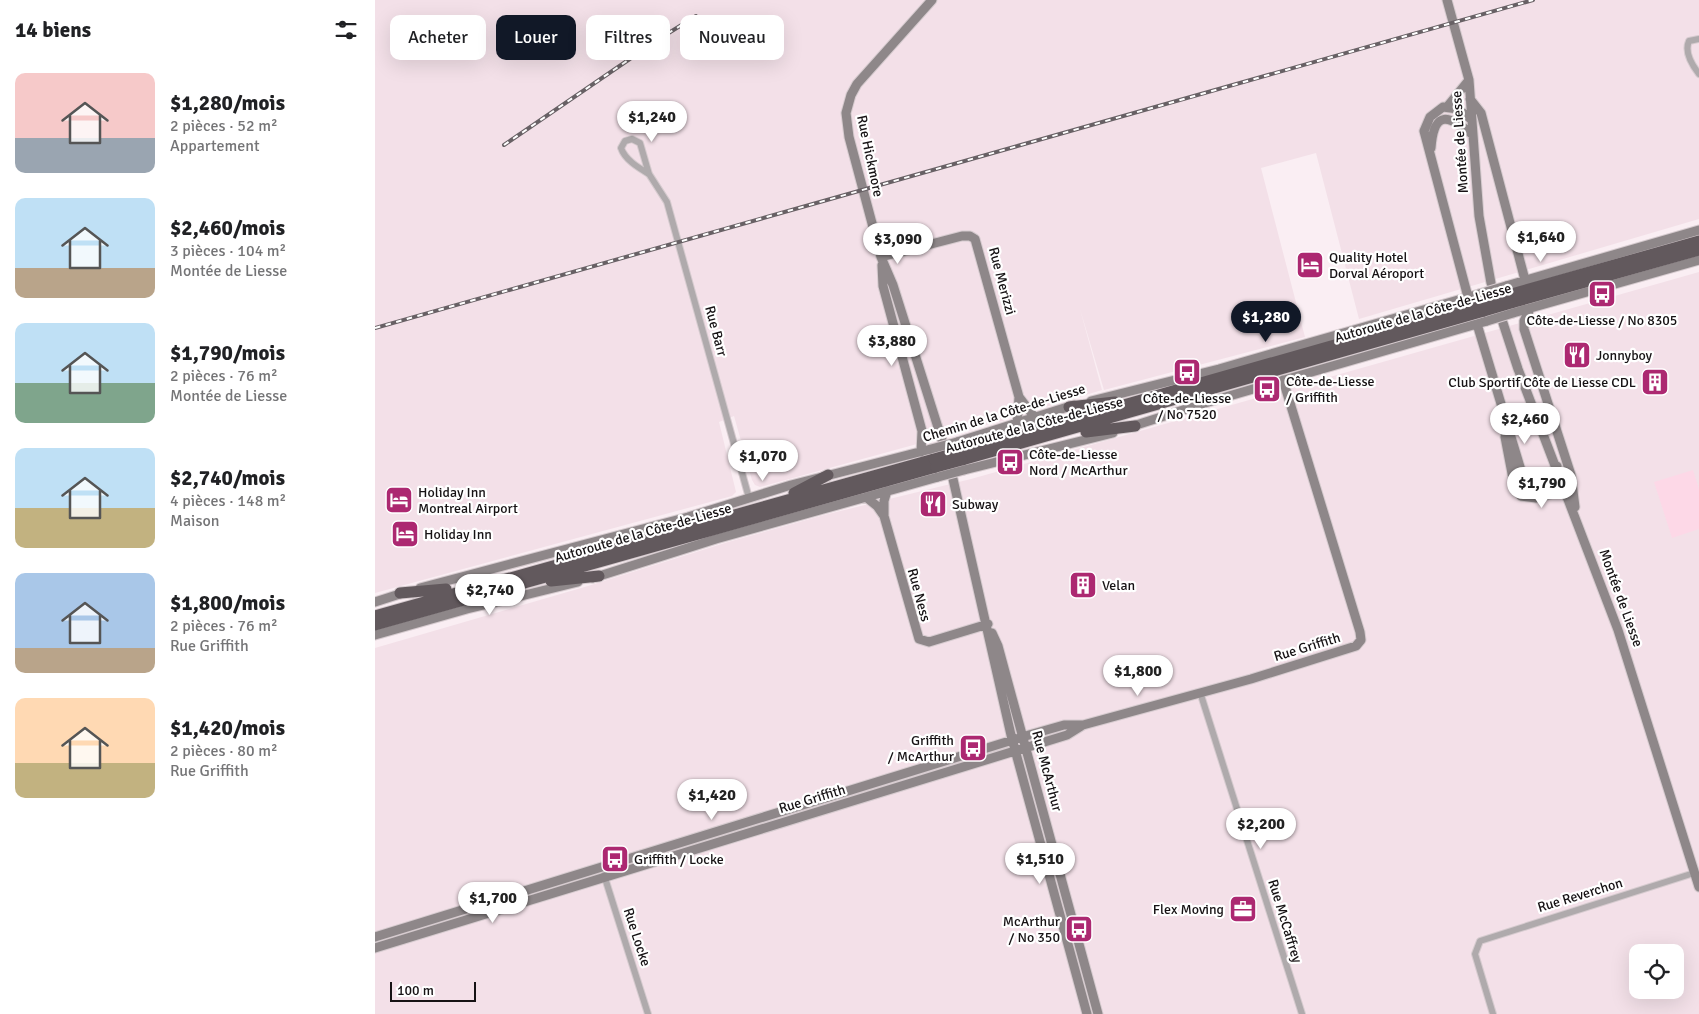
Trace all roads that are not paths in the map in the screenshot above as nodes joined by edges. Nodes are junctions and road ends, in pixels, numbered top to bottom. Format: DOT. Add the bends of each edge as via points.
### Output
graph roads {
  1 [pos="932,0"];
  2 [pos="1447,0"];
  3 [pos="1699,39"];
  4 [pos="1699,74"];
  5 [pos="1469,80"];
  6 [pos="1470,99"];
  7 [pos="1447,107"];
  8 [pos="1472,120"];
  9 [pos="1473,135"];
  10 [pos="1431,151"];
  11 [pos="649,174"];
  12 [pos="1699,230"];
  13 [pos="1699,241"];
  14 [pos="1699,250"];
  15 [pos="881,258"];
  16 [pos="1699,260"];
  17 [pos="1525,280"];
  18 [pos="1491,283"];
  19 [pos="1468,297"];
  20 [pos="1509,300"];
  21 [pos="1483,307"];
  22 [pos="1530,309"];
  23 [pos="1503,323"];
  24 [pos="1477,324"];
  25 [pos="1283,380"];
  26 [pos="1169,393"];
  27 [pos="1019,397"];
  28 [pos="1069,407"];
  29 [pos="1502,411"];
  30 [pos="1035,418"];
  31 [pos="1017,424"];
  32 [pos="1135,426"];
  33 [pos="1037,439"];
  34 [pos="942,440"];
  35 [pos="921,452"];
  36 [pos="961,456"];
  37 [pos="935,463"];
  38 [pos="1557,466"];
  39 [pos="828,475"];
  40 [pos="953,479"];
  41 [pos="1570,489"];
  42 [pos="887,491"];
  43 [pos="866,497"];
  44 [pos="749,498"];
  45 [pos="772,504"];
  46 [pos="884,516"];
  47 [pos="599,576"];
  48 [pos="497,585"];
  49 [pos="400,594"];
  50 [pos="375,602"];
  51 [pos="375,616"];
  52 [pos="988,624"];
  53 [pos="375,625"];
  54 [pos="375,635"];
  55 [pos="1200,692"];
  56 [pos="1083,725"];
  57 [pos="1023,736"];
  58 [pos="1013,740"];
  59 [pos="1026,747"];
  60 [pos="1016,750"];
  61 [pos="737,826"];
  62 [pos="740,835"];
  63 [pos="695,839"];
  64 [pos="698,848"];
  65 [pos="601,868"];
  66 [pos="1695,873"];
  67 [pos="604,877"];
  68 [pos="1699,887"];
  69 [pos="375,938"];
  70 [pos="375,948"];
  71 [pos="648,1014"];
  72 [pos="1087,1014"];
  73 [pos="1098,1014"];
  74 [pos="1302,1014"];
  75 [pos="1493,1014"];
  1 -- 15 [label="street, Rue Hickmore" via="860,80 846,113 849,137"];
  2 -- 5 [label="street, Montée de Liesse"];
  3 -- 4 [label="street" via="1689,41 1687,47"];
  5 -- 6 [label="street, Montée de Liesse"];
  5 -- 7 [label="street"];
  6 -- 8 [label="street, Montée de Liesse"];
  6 -- 17 [label="street" via="1481,111"];
  7 -- 8 [label="street" via="1458,109"];
  7 -- 10 [label="street" via="1435,112 1426,124 1425,136"];
  8 -- 9 [label="street, Montée de Liesse"];
  9 -- 10 [label="street" via="1457,121 1443,120 1433,130"];
  9 -- 18 [label="street, Montée de Liesse" via="1482,236"];
  10 -- 19 [label="street"];
  11 -- 11 [label="street, Rue Barr" via="640,143 632,138 625,141 621,148 623,153"];
  11 -- 44 [label="street, Rue Barr" via="663,192 669,207"];
  12 -- 17 [label="street, Chemin de la Côte-de-Liesse"];
  13 -- 20 [label="highway, Autoroute de la Côte-de-Liesse"];
  14 -- 20 [label="highway, Autoroute de la Côte-de-Liesse"];
  15 -- 27 [label="street, Rue Merizzi" via="962,236 973,238"];
  15 -- 34 [label="street" via="893,285"];
  15 -- 35 [label="street" via="883,286 922,431"];
  16 -- 22 [label="street, Chemin de la Côte-de-Liesse"];
  17 -- 20 [label="street, Chemin de la Côte-de-Liesse"];
  19 -- 21 [label="street, Chemin de la Côte-de-Liesse"];
  19 -- 28 [label="street, Chemin de la Côte-de-Liesse" via="1219,369"];
  20 -- 21 [label="highway, Autoroute de la Côte-de-Liesse, bridge"];
  20 -- 21 [label="street, Chemin de la Côte-de-Liesse, bridge"];
  20 -- 22 [label="street, Chemin de la Côte-de-Liesse"];
  21 -- 24 [label="street, Chemin de la Côte-de-Liesse"];
  21 -- 26 [label="highway, Autoroute de la Côte-de-Liesse"];
  21 -- 33 [label="highway, Autoroute de la Côte-de-Liesse"];
  22 -- 41 [label="street" via="1524,320 1524,329"];
  23 -- 38 [label="street, Montée de Liesse"];
  24 -- 25 [label="street, Chemin de la Côte-de-Liesse"];
  24 -- 29 [label="street"];
  25 -- 32 [label="street, Chemin de la Côte-de-Liesse"];
  25 -- 55 [label="street, Rue Griffith" via="1361,640 1352,648"];
  26 -- 28 [label="highway"];
  26 -- 36 [label="highway, Autoroute de la Côte-de-Liesse"];
  27 -- 30 [label="street, Rue Merizzi"];
  27 -- 31 [label="street, Rue Merizzi"];
  28 -- 30 [label="street, Chemin de la Côte-de-Liesse"];
  29 -- 38 [label="street" via="1519,470 1527,482 1537,487 1546,485"];
  29 -- 41 [label="street" via="1508,460 1518,493 1533,499"];
  30 -- 31 [label="street, Chemin de la Côte-de-Liesse"];
  31 -- 36 [label="street, Chemin de la Côte-de-Liesse"];
  32 -- 33 [label="highway"];
  32 -- 36 [label="street, Chemin de la Côte-de-Liesse"];
  33 -- 36 [label="highway, Autoroute de la Côte-de-Liesse"];
  35 -- 37 [label="street, Chemin de la Côte-de-Liesse"];
  35 -- 39 [label="street, Chemin de la Côte-de-Liesse"];
  36 -- 37 [label="highway, Autoroute de la Côte-de-Liesse, bridge"];
  36 -- 37 [label="street, Chemin de la Côte-de-Liesse, bridge"];
  37 -- 42 [label="street, Chemin de la Côte-de-Liesse"];
  37 -- 45 [label="highway, Autoroute de la Côte-de-Liesse"];
  37 -- 48 [label="highway, Autoroute de la Côte-de-Liesse"];
  38 -- 41 [label="street, Montée de Liesse"];
  39 -- 44 [label="street, Chemin de la Côte-de-Liesse"];
  39 -- 45 [label="highway"];
  40 -- 52 [label="street, Rue McArthur"];
  41 -- 66 [label="street, Montée de Liesse" via="1576,516 1627,656"];
  42 -- 43 [label="street, Chemin de la Côte-de-Liesse"];
  42 -- 46 [label="street, Rue Ness"];
  43 -- 46 [label="street, Rue Ness"];
  43 -- 47 [label="street, Chemin de la Côte-de-Liesse" via="711,540"];
  44 -- 49 [label="street, Chemin de la Côte-de-Liesse"];
  45 -- 48 [label="highway, Autoroute de la Côte-de-Liesse"];
  46 -- 52 [label="street, Rue Ness" via="919,639 929,642"];
  47 -- 48 [label="highway"];
  47 -- 54 [label="street, Chemin de la Côte-de-Liesse"];
  48 -- 49 [label="highway"];
  48 -- 51 [label="highway, Autoroute de la Côte-de-Liesse"];
  48 -- 53 [label="highway, Autoroute de la Côte-de-Liesse"];
  49 -- 50 [label="street, Chemin de la Côte-de-Liesse"];
  52 -- 57 [label="street, Rue McArthur" via="998,646"];
  52 -- 58 [label="street, Rue McArthur"];
  55 -- 56 [label="street, Rue Griffith"];
  55 -- 74 [label="street, Rue McCaffrey"];
  56 -- 57 [label="street, Rue Griffith" via="1064,725"];
  56 -- 59 [label="street, Rue Griffith" via="1067,735"];
  57 -- 58 [label="street, Rue Griffith"];
  57 -- 59 [label="street, Rue McArthur"];
  58 -- 60 [label="street, Rue McArthur"];
  58 -- 61 [label="street, Rue Griffith"];
  59 -- 60 [label="street, Rue Griffith"];
  59 -- 73 [label="street, Rue McArthur"];
  60 -- 62 [label="street, Rue Griffith"];
  60 -- 72 [label="street, Rue McArthur"];
  61 -- 62 [label="street"];
  61 -- 63 [label="street, Rue Griffith"];
  62 -- 64 [label="street, Rue Griffith"];
  63 -- 64 [label="street"];
  63 -- 65 [label="street, Rue Griffith"];
  64 -- 67 [label="street, Rue Griffith"];
  65 -- 67 [label="street, Rue Locke"];
  65 -- 69 [label="street, Rue Griffith"];
  66 -- 68 [label="street, Montée de Liesse"];
  66 -- 75 [label="street, Rue Reverchon" via="1486,937 1477,946 1476,957"];
  67 -- 70 [label="street, Rue Griffith"];
  67 -- 71 [label="street, Rue Locke"];
}
